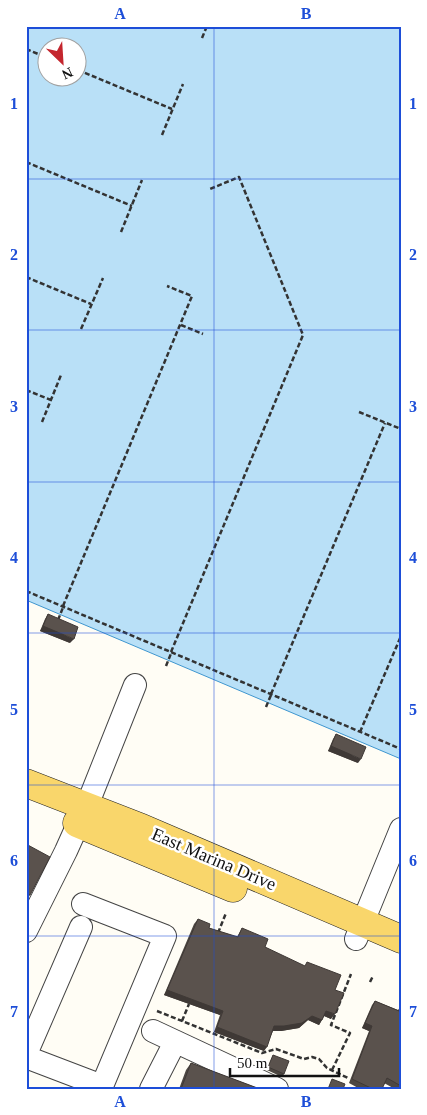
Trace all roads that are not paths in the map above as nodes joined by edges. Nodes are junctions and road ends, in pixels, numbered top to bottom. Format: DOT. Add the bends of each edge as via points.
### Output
graph roads {
  1 [pos="135,685"];
  2 [pos="26,783"];
  3 [pos="26,802"];
  4 [pos="82,815"];
  5 [pos="401,829"];
  6 [pos="83,904"];
  7 [pos="81,927"];
  8 [pos="26,931"];
  9 [pos="359,931"];
  10 [pos="401,939"];
  11 [pos="401,958"];
  12 [pos="155,1021"];
  13 [pos="178,1031"];
  14 [pos="26,1056"];
  15 [pos="151,1089"];
  16 [pos="277,1089"];
  1 -- 4 [label="lane"];
  2 -- 4 [label="main road, East Marina Drive"];
  3 -- 4 [label="main road, East Marina Drive"];
  4 -- 8 [label="lane"];
  4 -- 9 [label="main road, East Marina Drive" via="142,828"];
  5 -- 9 [label="lane"];
  6 -- 14 [label="lane" via="165,936 102,1086"];
  7 -- 14 [label="lane"];
  9 -- 10 [label="main road, East Marina Drive"];
  9 -- 11 [label="main road, East Marina Drive"];
  12 -- 13 [label="lane"];
  13 -- 15 [label="lane"];
  13 -- 16 [label="lane"];
}
